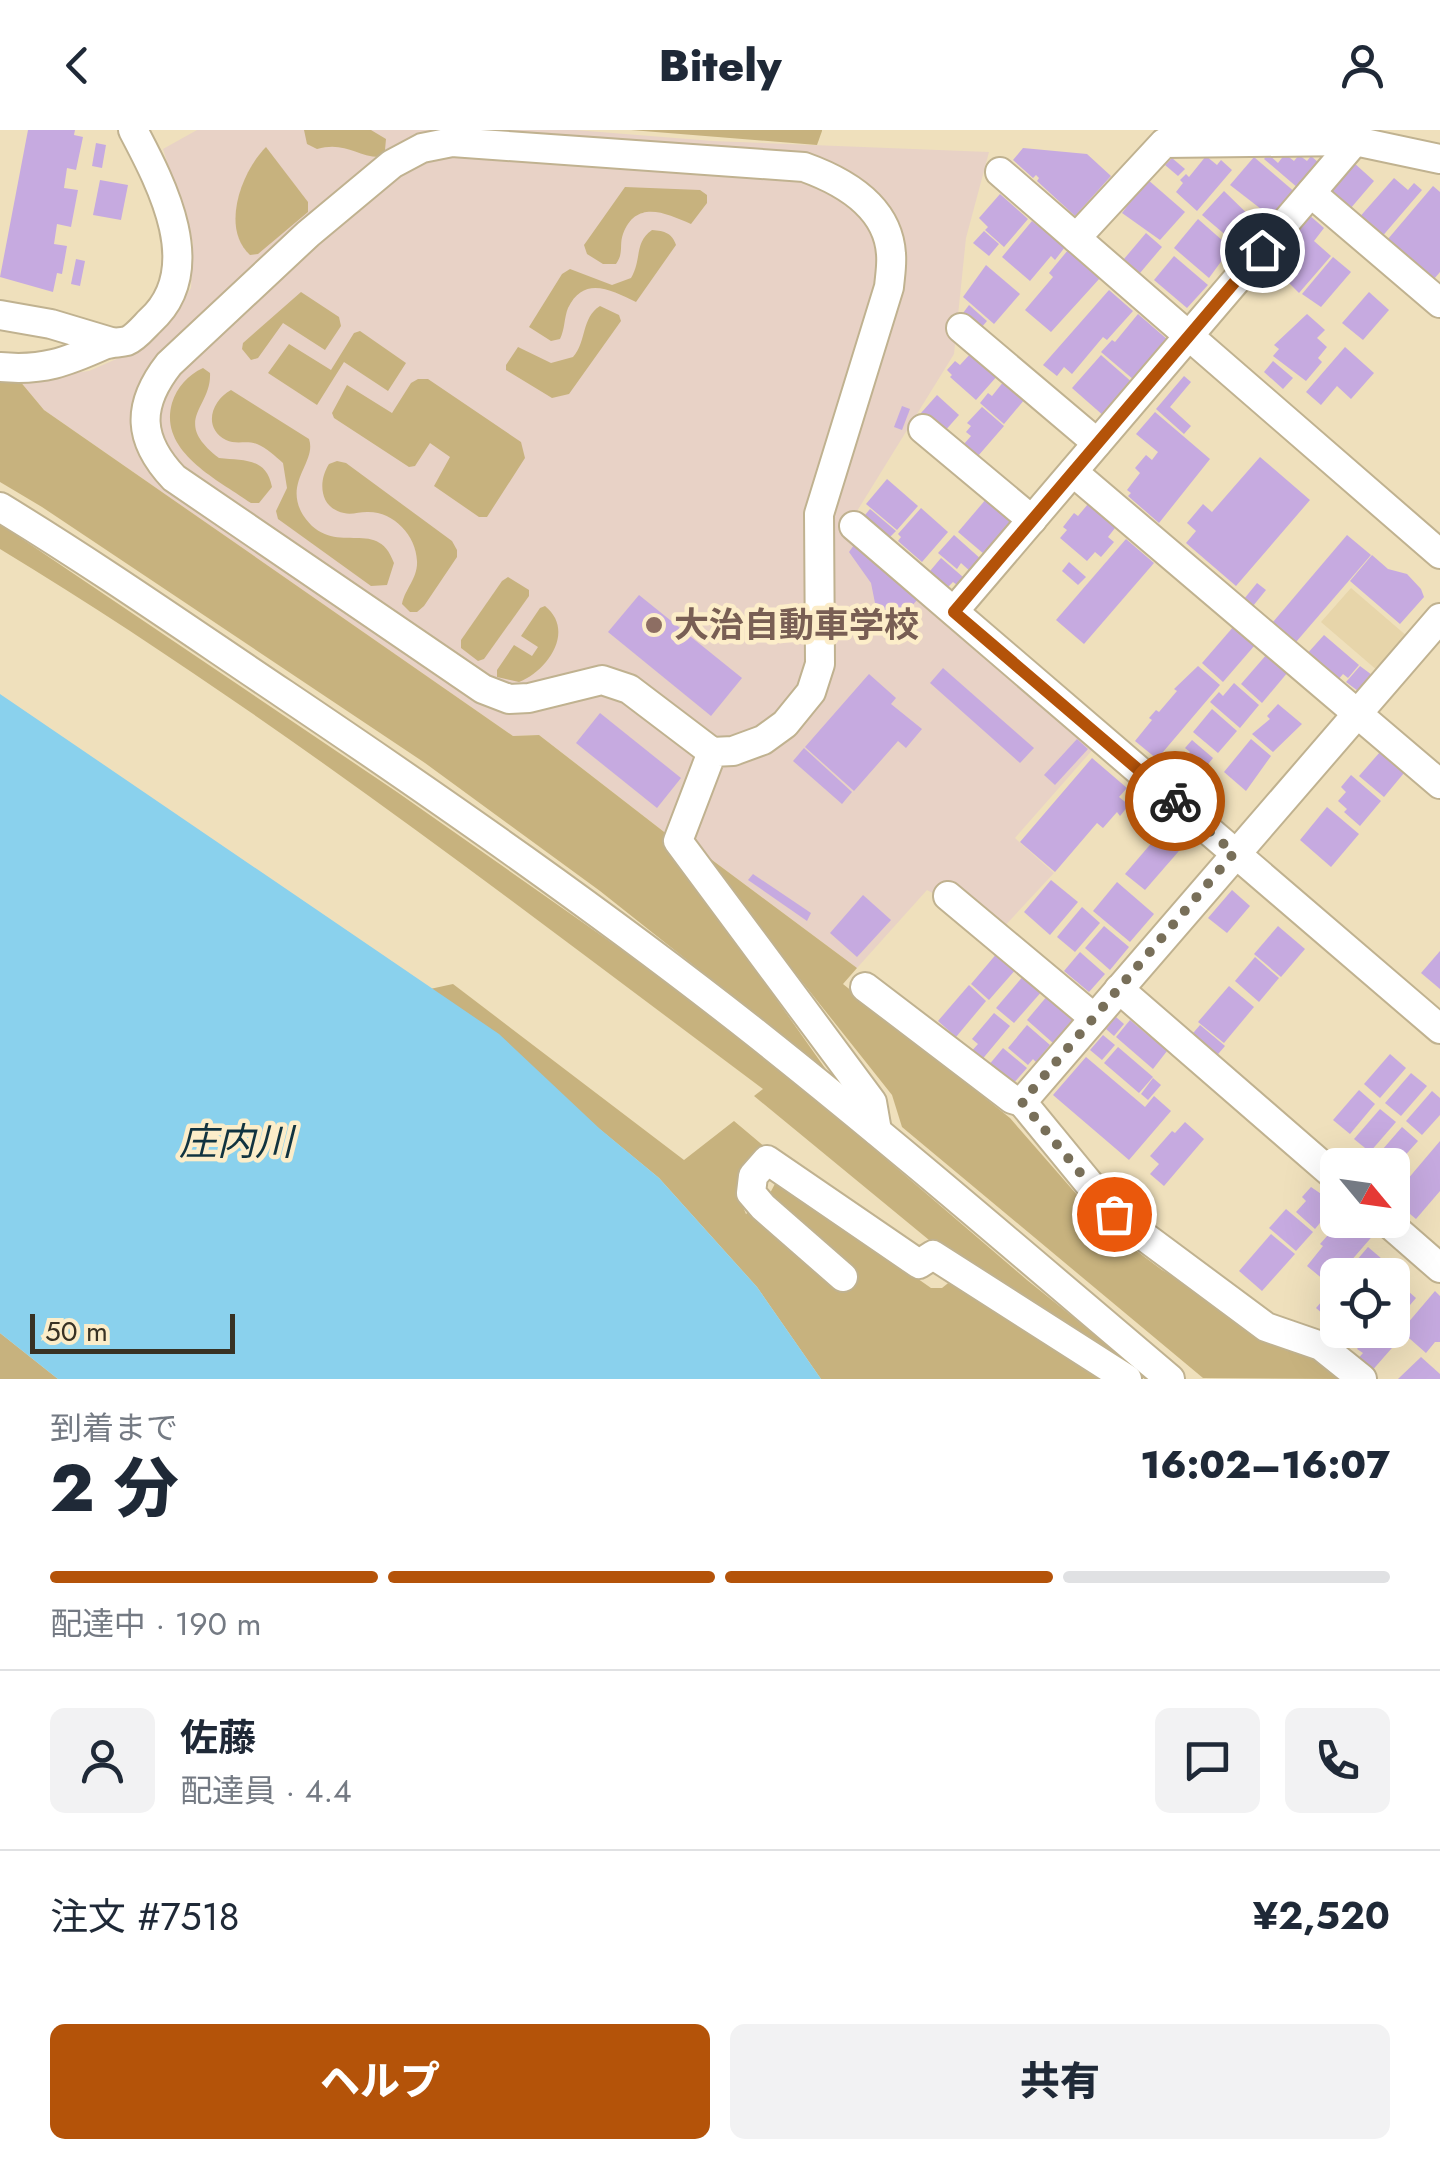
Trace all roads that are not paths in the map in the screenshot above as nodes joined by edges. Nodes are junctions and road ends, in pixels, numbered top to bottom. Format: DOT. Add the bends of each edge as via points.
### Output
graph roads {
  1 [pos="133,130"];
  2 [pos="1279,136"];
  3 [pos="1355,142"];
  4 [pos="1440,159"];
  5 [pos="1000,172"];
  6 [pos="1311,193"];
  7 [pos="1076,238"];
  8 [pos="1440,303"];
  9 [pos="0,315"];
  10 [pos="962,328"];
  11 [pos="1189,336"];
  12 [pos="111,342"];
  13 [pos="0,367"];
  14 [pos="924,429"];
  15 [pos="1098,443"];
  16 [pos="1074,472"];
  17 [pos="0,508"];
  18 [pos="1032,520"];
  19 [pos="854,526"];
  20 [pos="1436,541"];
  21 [pos="954,612"];
  22 [pos="1440,618"];
  23 [pos="1357,713"];
  24 [pos="712,752"];
  25 [pos="1440,784"];
  26 [pos="1234,853"];
  27 [pos="948,896"];
  28 [pos="865,987"];
  29 [pos="1119,988"];
  30 [pos="1094,1018"];
  31 [pos="1440,1029"];
  32 [pos="1022,1102"];
  33 [pos="877,1131"];
  34 [pos="1320,1163"];
  35 [pos="1406,1238"];
  36 [pos="1440,1268"];
  37 [pos="842,1277"];
  38 [pos="1127,1379"];
  39 [pos="1170,1379"];
  40 [pos="1362,1379"];
  1 -- 12 [label="street" via="180,248 174,289 156,316 128,340"];
  2 -- 3 [label="street"];
  2 -- 7 [label="street" via="1164,144"];
  3 -- 4 [label="street"];
  3 -- 6 [label="street"];
  5 -- 7 [label="street"];
  6 -- 8 [label="street"];
  6 -- 11 [label="street"];
  7 -- 11 [label="street"];
  9 -- 12 [label="street"];
  10 -- 15 [label="street"];
  11 -- 15 [label="street"];
  11 -- 20 [label="street"];
  12 -- 13 [label="street" via="62,364"];
  14 -- 18 [label="street"];
  15 -- 16 [label="street"];
  16 -- 18 [label="street"];
  16 -- 23 [label="street"];
  17 -- 33 [label="street" via="92,563 587,904"];
  18 -- 21 [label="street"];
  19 -- 21 [label="street"];
  21 -- 26 [label="street"];
  22 -- 23 [label="street"];
  23 -- 25 [label="street"];
  23 -- 26 [label="street"];
  24 -- 24 [label="street" via="763,740 785,724 816,678 819,514 889,287 892,251 880,222 865,198 804,167 452,142 422,148 392,164 308,234 169,364 152,386 146,437 156,459 174,478 483,689 528,698 602,680 629,688"];
  24 -- 33 [label="street" via="678,840 872,1102"];
  26 -- 29 [label="street"];
  26 -- 31 [label="street"];
  27 -- 30 [label="street"];
  28 -- 32 [label="street"];
  29 -- 30 [label="street"];
  29 -- 34 [label="street"];
  30 -- 32 [label="street"];
  32 -- 40 [label="street" via="1114,1214 1266,1328 1320,1346"];
  33 -- 39 [label="street"];
  35 -- 36 [label="street"];
  37 -- 38 [label="street" via="751,1193 753,1176 767,1160 919,1264 933,1255"];
}
